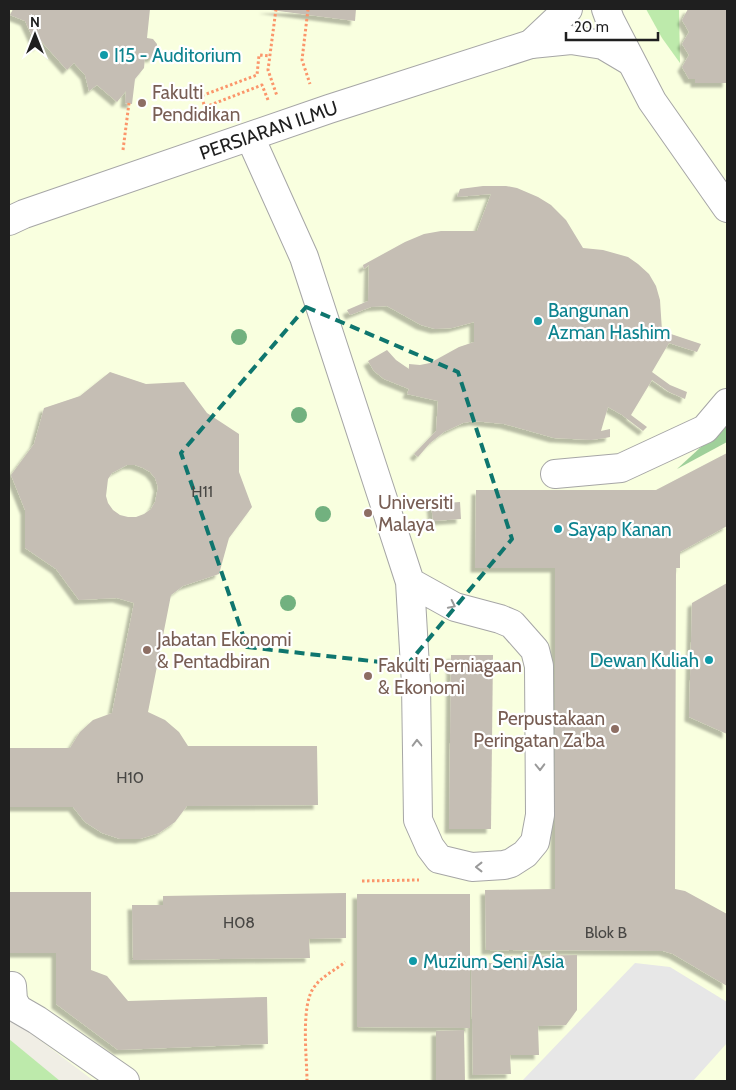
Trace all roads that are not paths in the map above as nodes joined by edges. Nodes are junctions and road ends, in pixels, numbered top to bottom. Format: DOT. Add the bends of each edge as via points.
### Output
graph roads {
  1 [pos="568,9"];
  2 [pos="606,9"];
  3 [pos="531,44"];
  4 [pos="630,61"];
  5 [pos="250,137"];
  6 [pos="727,208"];
  7 [pos="9,221"];
  8 [pos="727,403"];
  9 [pos="555,474"];
  10 [pos="410,582"];
  11 [pos="12,986"];
  12 [pos="125,1081"];
  1 -- 3 [label="street, PERSIARAN ILMU"];
  2 -- 4 [label="street"];
  3 -- 4 [label="street, PERSIARAN ILMU" via="571,40 595,44"];
  3 -- 5 [label="street, PERSIARAN ILMU"];
  4 -- 6 [label="street" via="652,101"];
  5 -- 7 [label="street, PERSIARAN ILMU"];
  5 -- 10 [label="street" via="304,257"];
  8 -- 9 [label="street" via="705,429 621,468"];
  10 -- 10 [label="street, one-way" via="455,607 512,624 535,650 539,666 540,815 535,842 511,863 472,867 439,859 418,820 416,684"];
  11 -- 12 [label="street" via="13,1000 18,1009"];
}
